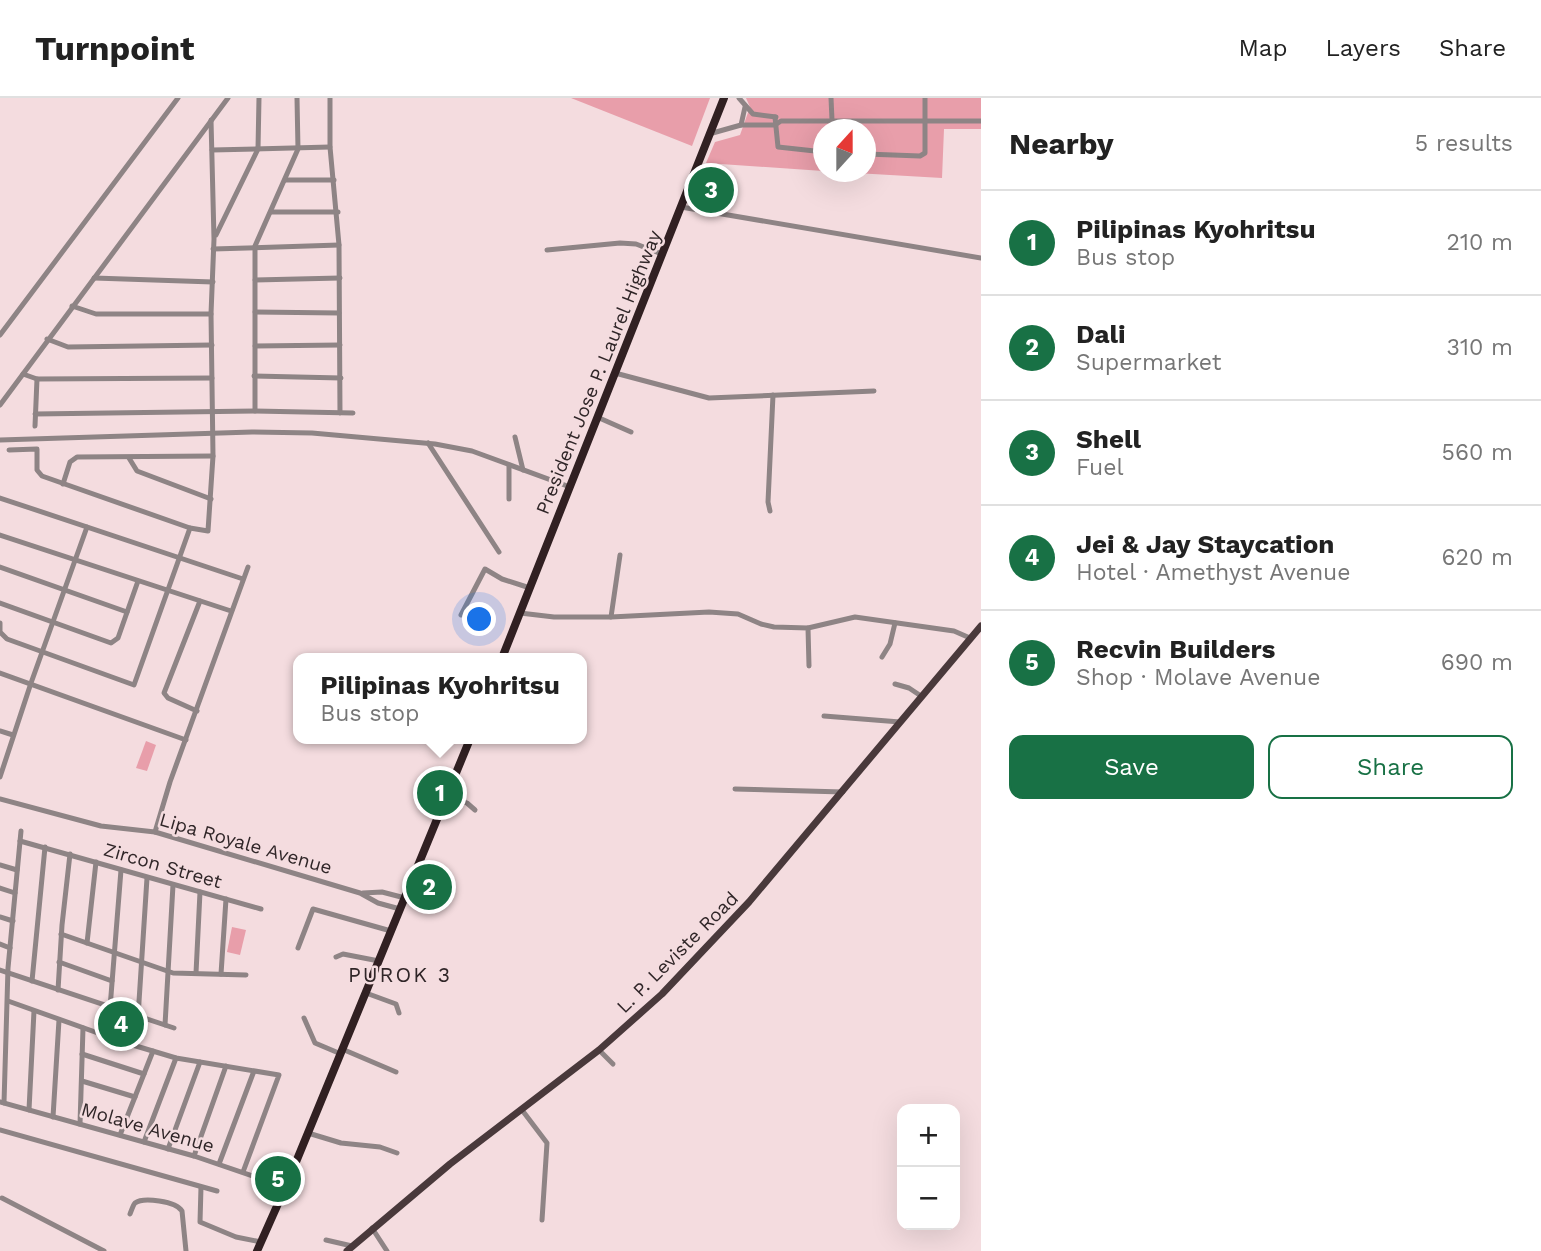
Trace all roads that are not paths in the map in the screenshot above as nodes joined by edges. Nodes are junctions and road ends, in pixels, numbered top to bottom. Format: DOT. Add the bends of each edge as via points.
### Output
graph roads {
  1 [pos="178,98"];
  2 [pos="228,98"];
  3 [pos="260,98"];
  4 [pos="297,98"];
  5 [pos="330,98"];
  6 [pos="724,98"];
  7 [pos="739,98"];
  8 [pos="831,98"];
  9 [pos="925,98"];
  10 [pos="746,107"];
  11 [pos="775,117"];
  12 [pos="832,119"];
  13 [pos="211,120"];
  14 [pos="813,120"];
  15 [pos="876,120"];
  16 [pos="781,121"];
  17 [pos="926,121"];
  18 [pos="981,121"];
  19 [pos="741,125"];
  20 [pos="775,125"];
  21 [pos="709,134"];
  22 [pos="330,147"];
  23 [pos="258,149"];
  24 [pos="298,149"];
  25 [pos="212,150"];
  26 [pos="813,151"];
  27 [pos="876,154"];
  28 [pos="285,180"];
  29 [pos="334,180"];
  30 [pos="680,207"];
  31 [pos="271,212"];
  32 [pos="338,212"];
  33 [pos="214,239"];
  34 [pos="339,245"];
  35 [pos="255,246"];
  36 [pos="213,249"];
  37 [pos="547,250"];
  38 [pos="662,254"];
  39 [pos="981,258"];
  40 [pos="94,278"];
  41 [pos="340,278"];
  42 [pos="255,280"];
  43 [pos="213,282"];
  44 [pos="72,306"];
  45 [pos="255,312"];
  46 [pos="339,313"];
  47 [pos="211,314"];
  48 [pos="0,335"];
  49 [pos="47,339"];
  50 [pos="212,345"];
  51 [pos="340,345"];
  52 [pos="255,346"];
  53 [pos="615,373"];
  54 [pos="23,374"];
  55 [pos="254,376"];
  56 [pos="212,378"];
  57 [pos="341,378"];
  58 [pos="37,379"];
  59 [pos="874,391"];
  60 [pos="773,395"];
  61 [pos="0,405"];
  62 [pos="213,411"];
  63 [pos="255,411"];
  64 [pos="340,413"];
  65 [pos="354,413"];
  66 [pos="36,414"];
  67 [pos="597,417"];
  68 [pos="35,426"];
  69 [pos="631,432"];
  70 [pos="213,435"];
  71 [pos="515,438"];
  72 [pos="0,440"];
  73 [pos="428,443"];
  74 [pos="9,450"];
  75 [pos="213,456"];
  76 [pos="129,458"];
  77 [pos="509,465"];
  78 [pos="523,470"];
  79 [pos="63,484"];
  80 [pos="570,486"];
  81 [pos="0,498"];
  82 [pos="211,499"];
  83 [pos="509,499"];
  84 [pos="770,510"];
  85 [pos="87,527"];
  86 [pos="190,528"];
  87 [pos="0,535"];
  88 [pos="499,552"];
  89 [pos="620,555"];
  90 [pos="180,558"];
  91 [pos="76,560"];
  92 [pos="0,567"];
  93 [pos="248,567"];
  94 [pos="243,579"];
  95 [pos="138,581"];
  96 [pos="530,588"];
  97 [pos="65,589"];
  98 [pos="169,591"];
  99 [pos="200,601"];
  100 [pos="0,603"];
  101 [pos="231,611"];
  102 [pos="127,612"];
  103 [pos="520,613"];
  104 [pos="461,615"];
  105 [pos="611,617"];
  106 [pos="54,622"];
  107 [pos="0,623"];
  108 [pos="895,623"];
  109 [pos="981,626"];
  110 [pos="808,628"];
  111 [pos="970,638"];
  112 [pos="42,652"];
  113 [pos="504,653"];
  114 [pos="882,656"];
  115 [pos="809,666"];
  116 [pos="0,673"];
  117 [pos="31,683"];
  118 [pos="895,684"];
  119 [pos="921,696"];
  120 [pos="197,711"];
  121 [pos="824,716"];
  122 [pos="900,722"];
  123 [pos="0,731"];
  124 [pos="13,735"];
  125 [pos="186,740"];
  126 [pos="468,744"];
  127 [pos="2,764"];
  128 [pos="0,777"];
  129 [pos="735,789"];
  130 [pos="844,792"];
  131 [pos="447,796"];
  132 [pos="0,799"];
  133 [pos="475,810"];
  134 [pos="21,831"];
  135 [pos="155,832"];
  136 [pos="20,841"];
  137 [pos="45,847"];
  138 [pos="70,855"];
  139 [pos="96,862"];
  140 [pos="0,865"];
  141 [pos="17,870"];
  142 [pos="121,870"];
  143 [pos="147,878"];
  144 [pos="173,885"];
  145 [pos="0,888"];
  146 [pos="200,892"];
  147 [pos="15,893"];
  148 [pos="359,893"];
  149 [pos="405,898"];
  150 [pos="226,899"];
  151 [pos="261,909"];
  152 [pos="400,909"];
  153 [pos="0,917"];
  154 [pos="13,921"];
  155 [pos="391,931"];
  156 [pos="61,934"];
  157 [pos="88,943"];
  158 [pos="0,944"];
  159 [pos="10,948"];
  160 [pos="298,948"];
  161 [pos="113,953"];
  162 [pos="336,957"];
  163 [pos="379,961"];
  164 [pos="59,962"];
  165 [pos="141,962"];
  166 [pos="0,970"];
  167 [pos="167,971"];
  168 [pos="10,973"];
  169 [pos="196,973"];
  170 [pos="221,974"];
  171 [pos="246,975"];
  172 [pos="32,981"];
  173 [pos="112,981"];
  174 [pos="58,990"];
  175 [pos="366,993"];
  176 [pos="8,1001"];
  177 [pos="110,1009"];
  178 [pos="34,1011"];
  179 [pos="399,1013"];
  180 [pos="136,1017"];
  181 [pos="304,1018"];
  182 [pos="59,1020"];
  183 [pos="165,1025"];
  184 [pos="83,1028"];
  185 [pos="174,1028"];
  186 [pos="126,1043"];
  187 [pos="599,1050"];
  188 [pos="153,1051"];
  189 [pos="342,1052"];
  190 [pos="82,1054"];
  191 [pos="176,1058"];
  192 [pos="3,1059"];
  193 [pos="200,1062"];
  194 [pos="613,1064"];
  195 [pos="226,1066"];
  196 [pos="254,1071"];
  197 [pos="396,1072"];
  198 [pos="144,1074"];
  199 [pos="3,1078"];
  200 [pos="82,1081"];
  201 [pos="135,1097"];
  202 [pos="2,1103"];
  203 [pos="29,1110"];
  204 [pos="522,1110"];
  205 [pos="53,1117"];
  206 [pos="80,1124"];
  207 [pos="0,1130"];
  208 [pos="308,1133"];
  209 [pos="120,1135"];
  210 [pos="144,1142"];
  211 [pos="168,1149"];
  212 [pos="397,1153"];
  213 [pos="194,1156"];
  214 [pos="219,1164"];
  215 [pos="243,1172"];
  216 [pos="201,1187"];
  217 [pos="285,1187"];
  218 [pos="217,1191"];
  219 [pos="2,1198"];
  220 [pos="130,1214"];
  221 [pos="542,1220"];
  222 [pos="372,1228"];
  223 [pos="326,1240"];
  224 [pos="259,1247"];
  225 [pos="349,1249"];
  226 [pos="104,1251"];
  227 [pos="186,1251"];
  228 [pos="387,1251"];
  1 -- 48 [label="street"];
  2 -- 13 [label="street"];
  3 -- 23 [label="street"];
  4 -- 24 [label="street"];
  5 -- 22 [label="street"];
  6 -- 21 [label="highway, President Jose P. Laurel Highway"];
  7 -- 10 [label="street"];
  8 -- 12 [label="street"];
  9 -- 17 [label="street"];
  10 -- 11 [label="street" via="753,114"];
  10 -- 19 [label="street"];
  11 -- 16 [label="street"];
  11 -- 20 [label="street"];
  13 -- 25 [label="street"];
  13 -- 40 [label="street"];
  14 -- 16 [label="street"];
  15 -- 17 [label="street"];
  16 -- 20 [label="street"];
  17 -- 18 [label="street"];
  17 -- 27 [label="street" via="925,153"];
  19 -- 20 [label="street"];
  19 -- 21 [label="street"];
  20 -- 26 [label="street" via="778,147"];
  21 -- 30 [label="highway, President Jose P. Laurel Highway"];
  22 -- 24 [label="street"];
  22 -- 29 [label="street"];
  23 -- 24 [label="street"];
  23 -- 25 [label="street"];
  23 -- 33 [label="street"];
  24 -- 28 [label="street"];
  25 -- 33 [label="street"];
  28 -- 29 [label="street"];
  28 -- 31 [label="street"];
  29 -- 32 [label="street"];
  30 -- 38 [label="highway, President Jose P. Laurel Highway"];
  30 -- 39 [label="street"];
  31 -- 32 [label="street"];
  31 -- 35 [label="street"];
  32 -- 34 [label="street"];
  33 -- 36 [label="street"];
  34 -- 35 [label="street"];
  34 -- 41 [label="street"];
  35 -- 36 [label="street"];
  35 -- 42 [label="street"];
  36 -- 43 [label="street"];
  37 -- 38 [label="street" via="620,243"];
  38 -- 53 [label="highway, President Jose P. Laurel Highway"];
  40 -- 43 [label="street"];
  40 -- 44 [label="street"];
  41 -- 42 [label="street"];
  41 -- 46 [label="street"];
  42 -- 45 [label="street"];
  43 -- 47 [label="street"];
  44 -- 47 [label="street" via="96,314"];
  44 -- 49 [label="street"];
  45 -- 46 [label="street"];
  45 -- 52 [label="street"];
  46 -- 51 [label="street"];
  47 -- 50 [label="street"];
  49 -- 50 [label="street" via="68,347"];
  49 -- 54 [label="street"];
  50 -- 56 [label="street"];
  51 -- 52 [label="street"];
  51 -- 57 [label="street"];
  52 -- 55 [label="street"];
  53 -- 60 [label="street" via="709,398"];
  53 -- 67 [label="highway, President Jose P. Laurel Highway"];
  54 -- 58 [label="street"];
  54 -- 61 [label="street"];
  55 -- 57 [label="street"];
  55 -- 63 [label="street"];
  56 -- 58 [label="street"];
  56 -- 62 [label="street"];
  57 -- 64 [label="street"];
  58 -- 66 [label="street"];
  59 -- 60 [label="street"];
  60 -- 84 [label="street"];
  62 -- 63 [label="street"];
  62 -- 66 [label="street"];
  62 -- 70 [label="street"];
  63 -- 64 [label="street"];
  64 -- 65 [label="street"];
  66 -- 68 [label="street"];
  67 -- 69 [label="street"];
  67 -- 80 [label="highway, President Jose P. Laurel Highway"];
  70 -- 72 [label="street"];
  70 -- 73 [label="street" via="299,432"];
  70 -- 75 [label="street"];
  71 -- 78 [label="street"];
  73 -- 77 [label="street" via="472,451"];
  73 -- 88 [label="street"];
  74 -- 79 [label="street" via="37,449 39,474"];
  75 -- 76 [label="street"];
  75 -- 82 [label="street"];
  76 -- 79 [label="street" via="73,458"];
  76 -- 82 [label="street" via="137,471"];
  77 -- 78 [label="street"];
  77 -- 83 [label="street"];
  78 -- 80 [label="street"];
  79 -- 86 [label="street"];
  80 -- 96 [label="highway, President Jose P. Laurel Highway"];
  81 -- 85 [label="street"];
  82 -- 86 [label="street" via="208,531"];
  85 -- 90 [label="street"];
  85 -- 91 [label="street"];
  86 -- 90 [label="street"];
  87 -- 91 [label="street"];
  89 -- 105 [label="street"];
  90 -- 94 [label="street"];
  90 -- 98 [label="street"];
  91 -- 95 [label="street"];
  91 -- 97 [label="street"];
  92 -- 97 [label="street"];
  93 -- 94 [label="street"];
  94 -- 101 [label="street"];
  95 -- 98 [label="street"];
  95 -- 102 [label="street"];
  96 -- 103 [label="highway, President Jose P. Laurel Highway"];
  96 -- 104 [label="street" via="485,569"];
  97 -- 102 [label="street"];
  97 -- 106 [label="street"];
  98 -- 99 [label="street"];
  98 -- 112 [label="street" via="134,685"];
  99 -- 101 [label="street"];
  99 -- 120 [label="street" via="164,692 167,698"];
  100 -- 106 [label="street"];
  101 -- 120 [label="street"];
  102 -- 106 [label="street" via="118,638 111,643"];
  103 -- 105 [label="street"];
  103 -- 113 [label="highway, President Jose P. Laurel Highway"];
  105 -- 110 [label="street" via="709,611 738,614 774,627"];
  106 -- 112 [label="street"];
  107 -- 112 [label="street" via="3,636"];
  108 -- 110 [label="street" via="855,617"];
  108 -- 111 [label="street" via="954,631"];
  108 -- 114 [label="street"];
  109 -- 111 [label="main road, L. P. Leviste Road"];
  110 -- 115 [label="street"];
  111 -- 119 [label="main road, L. P. Leviste Road"];
  112 -- 117 [label="street"];
  116 -- 117 [label="street"];
  117 -- 124 [label="street"];
  117 -- 125 [label="street"];
  118 -- 119 [label="street"];
  119 -- 122 [label="main road, L. P. Leviste Road"];
  120 -- 125 [label="street"];
  121 -- 122 [label="street"];
  122 -- 130 [label="main road, L. P. Leviste Road"];
  123 -- 124 [label="street"];
  124 -- 127 [label="street"];
  125 -- 135 [label="street"];
  126 -- 131 [label="highway"];
  127 -- 128 [label="street"];
  129 -- 130 [label="street"];
  130 -- 187 [label="main road, L. P. Leviste Road" via="749,902 662,993"];
  131 -- 133 [label="street"];
  131 -- 149 [label="highway"];
  132 -- 135 [label="street, Lipa Royale Avenue" via="101,826"];
  134 -- 136 [label="street"];
  135 -- 148 [label="street, Lipa Royale Avenue"];
  136 -- 137 [label="street, Zircon Street"];
  136 -- 141 [label="street"];
  137 -- 138 [label="street, Zircon Street"];
  137 -- 172 [label="street"];
  138 -- 139 [label="street, Zircon Street"];
  138 -- 156 [label="street"];
  139 -- 142 [label="street, Zircon Street"];
  139 -- 157 [label="street"];
  140 -- 141 [label="street"];
  141 -- 147 [label="street"];
  142 -- 143 [label="street, Zircon Street"];
  142 -- 161 [label="street"];
  143 -- 144 [label="street, Zircon Street"];
  143 -- 165 [label="street"];
  144 -- 146 [label="street, Zircon Street"];
  144 -- 167 [label="street"];
  145 -- 147 [label="street"];
  146 -- 150 [label="street, Zircon Street"];
  146 -- 169 [label="street"];
  147 -- 154 [label="street"];
  148 -- 149 [label="street, Lipa Royale Avenue"];
  148 -- 152 [label="street, Lipa Royale Avenue"];
  149 -- 152 [label="highway"];
  150 -- 151 [label="street, Zircon Street"];
  150 -- 170 [label="street"];
  152 -- 155 [label="highway"];
  153 -- 154 [label="street"];
  154 -- 159 [label="street"];
  155 -- 160 [label="street" via="313,909"];
  155 -- 163 [label="highway"];
  156 -- 157 [label="street"];
  156 -- 164 [label="street"];
  157 -- 161 [label="street"];
  158 -- 159 [label="street"];
  159 -- 168 [label="street"];
  161 -- 165 [label="street"];
  161 -- 173 [label="street"];
  162 -- 163 [label="street" via="343,954"];
  163 -- 175 [label="highway"];
  164 -- 173 [label="street"];
  164 -- 174 [label="street"];
  165 -- 167 [label="street"];
  165 -- 180 [label="street"];
  166 -- 168 [label="street"];
  167 -- 169 [label="street"];
  167 -- 183 [label="street"];
  168 -- 172 [label="street"];
  168 -- 176 [label="street"];
  169 -- 170 [label="street"];
  170 -- 171 [label="street"];
  172 -- 174 [label="street"];
  173 -- 177 [label="street"];
  174 -- 177 [label="street"];
  175 -- 179 [label="street" via="396,1004"];
  175 -- 189 [label="highway"];
  176 -- 178 [label="street"];
  176 -- 192 [label="street"];
  177 -- 180 [label="street"];
  178 -- 182 [label="street"];
  178 -- 203 [label="street"];
  180 -- 183 [label="street"];
  180 -- 186 [label="street"];
  181 -- 189 [label="street" via="315,1043"];
  182 -- 184 [label="street"];
  182 -- 205 [label="street"];
  183 -- 185 [label="street"];
  184 -- 186 [label="street"];
  184 -- 190 [label="street"];
  186 -- 188 [label="street"];
  187 -- 194 [label="street"];
  187 -- 204 [label="main road, L. P. Leviste Road"];
  188 -- 191 [label="street"];
  188 -- 198 [label="street"];
  189 -- 197 [label="street"];
  189 -- 208 [label="highway"];
  190 -- 198 [label="street"];
  190 -- 200 [label="street"];
  191 -- 193 [label="street"];
  191 -- 210 [label="street"];
  192 -- 199 [label="street"];
  193 -- 195 [label="street"];
  193 -- 211 [label="street"];
  195 -- 196 [label="street"];
  195 -- 213 [label="street"];
  196 -- 214 [label="street"];
  196 -- 215 [label="street" via="279,1075"];
  198 -- 201 [label="street"];
  199 -- 202 [label="street"];
  200 -- 201 [label="street"];
  200 -- 206 [label="street"];
  201 -- 209 [label="street"];
  202 -- 203 [label="street, Molave Avenue"];
  203 -- 205 [label="street, Molave Avenue"];
  204 -- 221 [label="street" via="547,1143"];
  204 -- 222 [label="main road, L. P. Leviste Road"];
  205 -- 206 [label="street, Molave Avenue"];
  206 -- 209 [label="street, Molave Avenue"];
  207 -- 216 [label="street"];
  208 -- 212 [label="street"];
  208 -- 217 [label="highway"];
  209 -- 210 [label="street, Molave Avenue"];
  210 -- 211 [label="street, Molave Avenue"];
  211 -- 213 [label="street, Molave Avenue"];
  213 -- 214 [label="street, Molave Avenue"];
  214 -- 215 [label="street, Molave Avenue"];
  215 -- 217 [label="street, Molave Avenue"];
  216 -- 218 [label="street"];
  216 -- 224 [label="street" via="200,1222"];
  217 -- 224 [label="highway"];
  219 -- 226 [label="street"];
  220 -- 227 [label="street" via="137,1202 178,1205"];
  222 -- 225 [label="main road, L. P. Leviste Road"];
  222 -- 228 [label="street"];
  223 -- 225 [label="street"];
}
